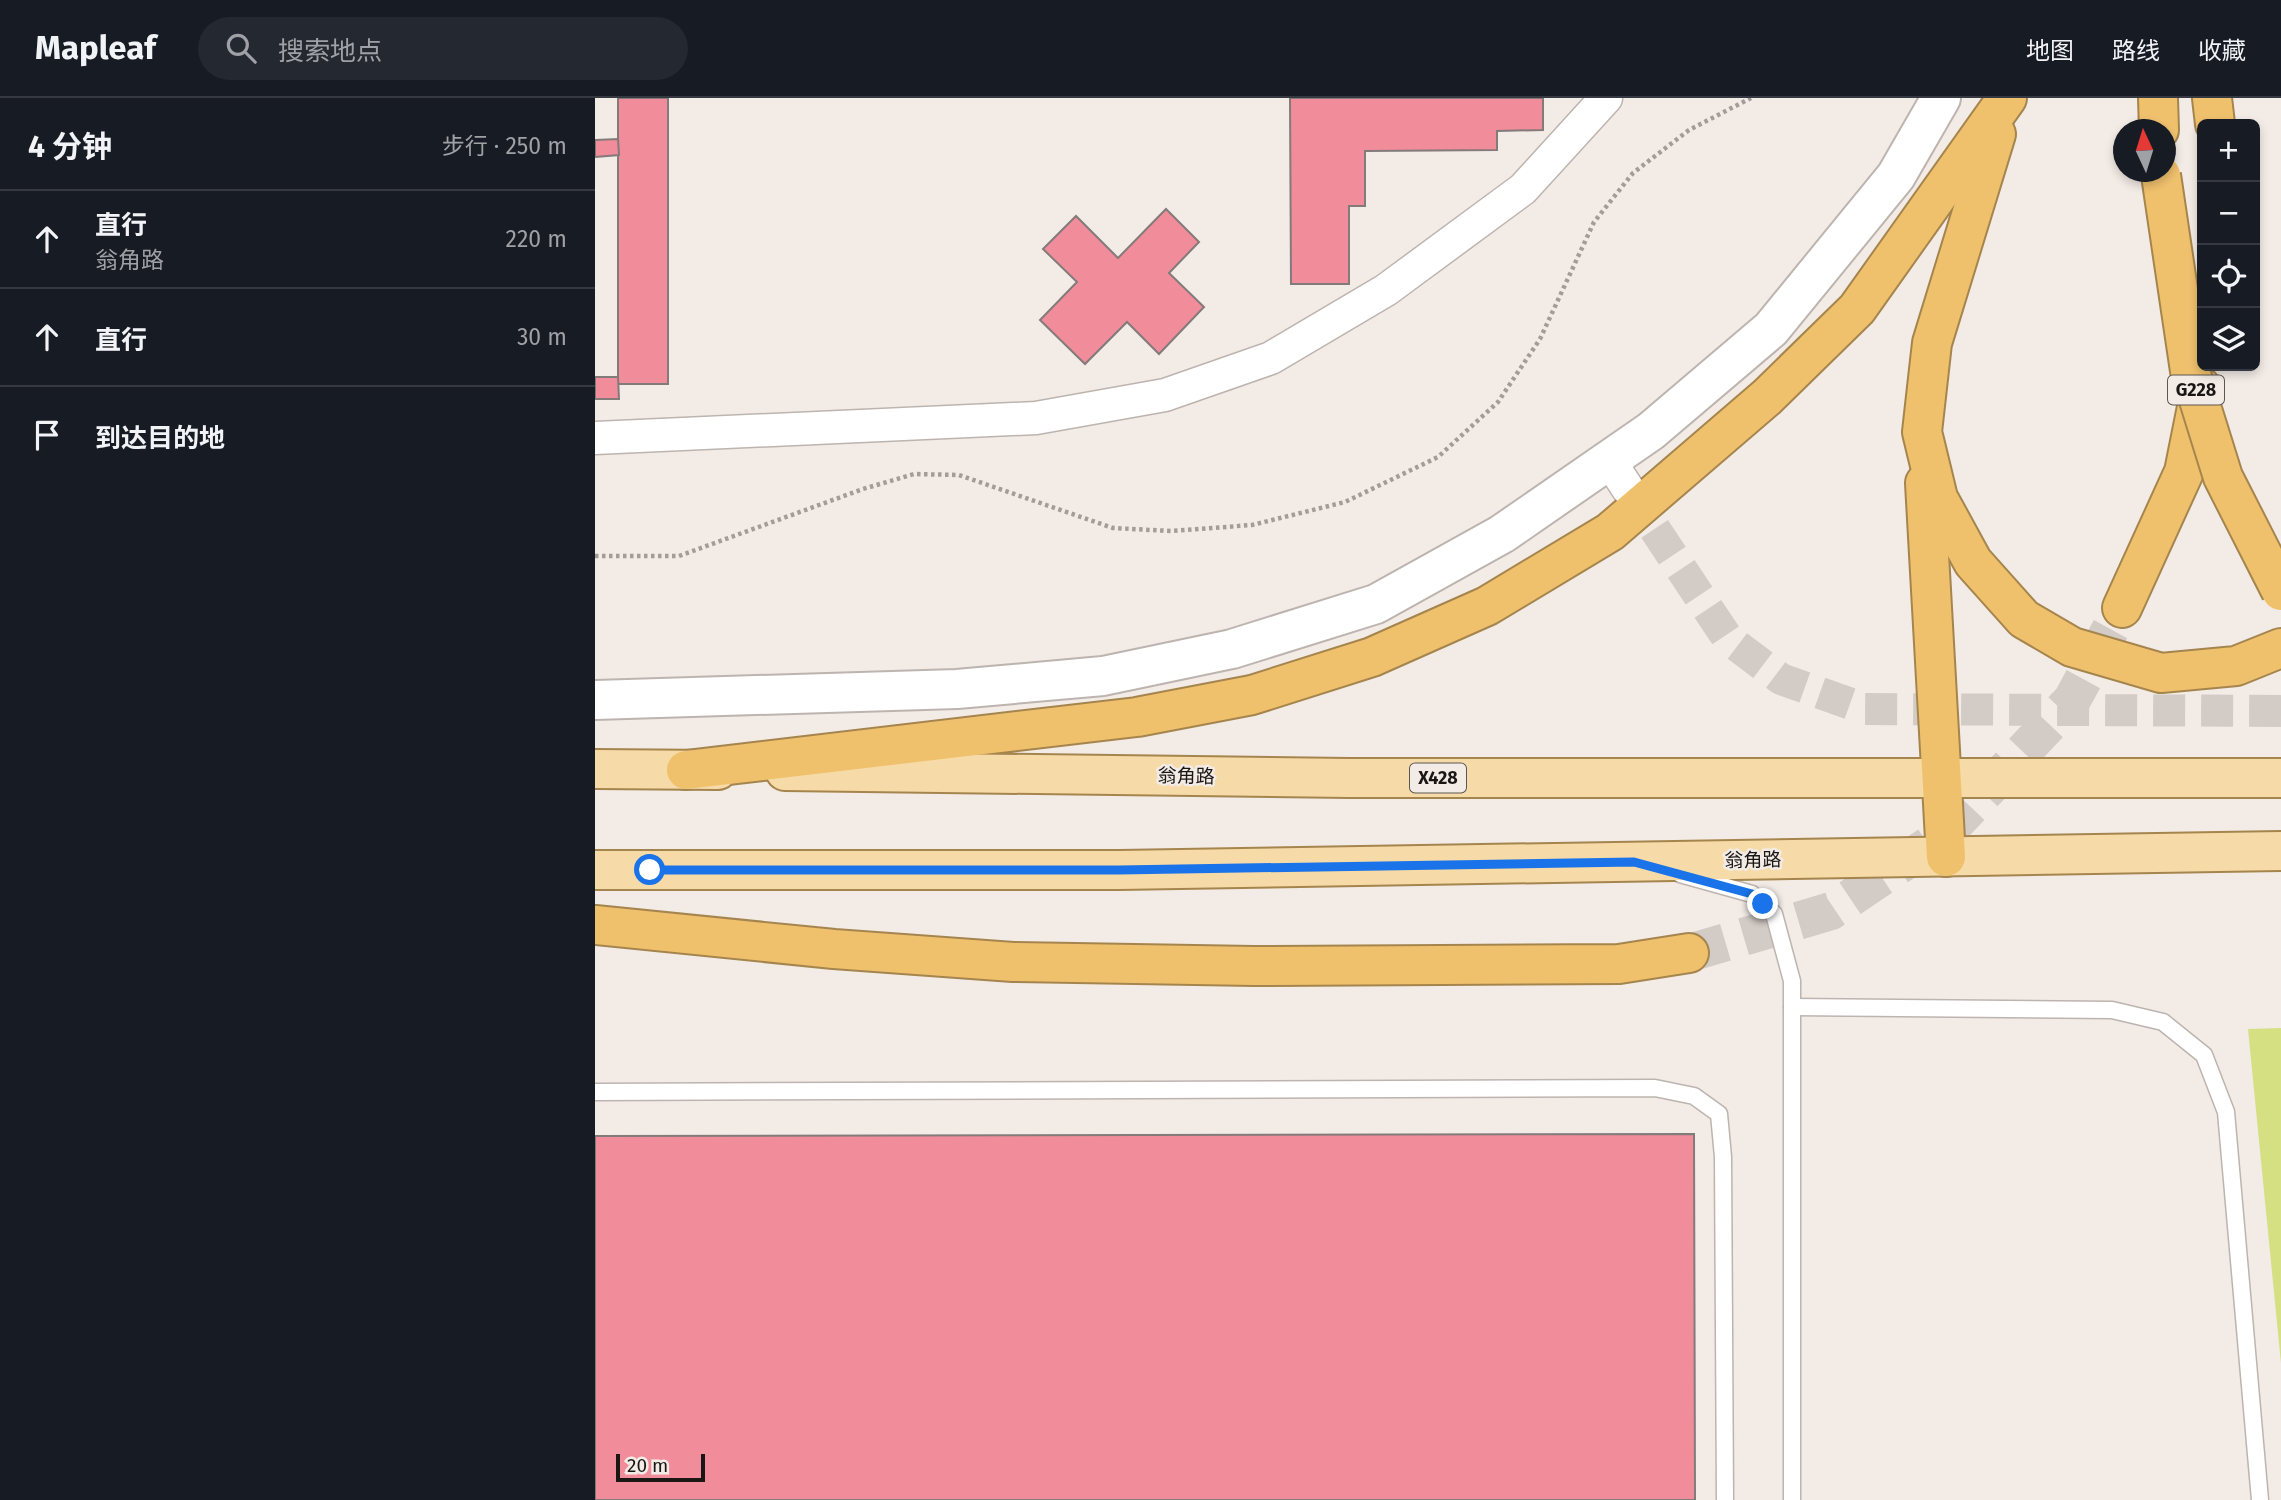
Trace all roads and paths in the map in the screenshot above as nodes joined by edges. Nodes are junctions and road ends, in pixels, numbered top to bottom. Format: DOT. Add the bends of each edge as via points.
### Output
graph roads {
  1 [pos="1606,98"];
  2 [pos="1751,98"];
  3 [pos="1941,98"];
  4 [pos="2158,98"];
  5 [pos="2213,98"];
  6 [pos="2006,102"];
  7 [pos="2159,119"];
  8 [pos="2215,119"];
  9 [pos="2162,182"];
  10 [pos="2204,371"];
  11 [pos="1922,432"];
  12 [pos="595,438"];
  13 [pos="595,556"];
  14 [pos="2281,591"];
  15 [pos="2122,608"];
  16 [pos="2281,648"];
  17 [pos="595,700"];
  18 [pos="595,769"];
  19 [pos="686,770"];
  20 [pos="1943,778"];
  21 [pos="2281,778"];
  22 [pos="2281,851"];
  23 [pos="1946,857"];
  24 [pos="1634,862"];
  25 [pos="595,870"];
  26 [pos="595,925"];
  27 [pos="1689,953"];
  28 [pos="1792,1006"];
  29 [pos="595,1092"];
  30 [pos="1724,1500"];
  31 [pos="1792,1500"];
  32 [pos="2260,1500"];
  1 -- 12 [label="street" via="1523,189 1386,290 1272,358 1165,396 1036,418"];
  2 -- 13 [label="path" via="1689,130 1633,173 1594,222 1540,339 1498,402 1438,457 1345,502 1252,526 1171,531 1113,528 959,475 914,474 679,556"];
  3 -- 17 [label="street" via="1896,176 1771,329 1651,431 1618,475 1376,604 1232,649 1103,676 957,689"];
  4 -- 7 [label="highway"];
  5 -- 8 [label="highway"];
  6 -- 11 [label="highway" via="1932,343"];
  6 -- 19 [label="highway" via="1857,309 1767,397 1610,532 1487,606 1372,657 1252,695 1137,717"];
  9 -- 14 [label="highway, G228, bridge" via="2190,371 2224,477"];
  10 -- 15 [label="highway" via="2184,472"];
  11 -- 16 [label="highway" via="1938,498 1973,562 2024,619 2072,647 2161,673 2236,666"];
  11 -- 20 [label="highway"];
  18 -- 19 [label="main road, 翁角路 / X428"];
  19 -- 20 [label="main road, 翁角路 / X428" via="1349,778"];
  20 -- 21 [label="main road, 翁角路 / X428"];
  20 -- 23 [label="highway"];
  22 -- 23 [label="main road, 翁角路"];
  23 -- 24 [label="main road, 翁角路"];
  24 -- 25 [label="main road, 翁角路" via="1119,870"];
  24 -- 28 [label="lane" via="1752,894 1774,914 1792,981"];
  26 -- 27 [label="highway" via="1013,962 1619,964"];
  28 -- 31 [label="lane"];
  28 -- 32 [label="lane" via="2112,1010 2163,1022 2204,1055 2226,1112"];
  29 -- 30 [label="lane" via="1655,1088 1693,1096 1719,1114 1723,1157"];
}
